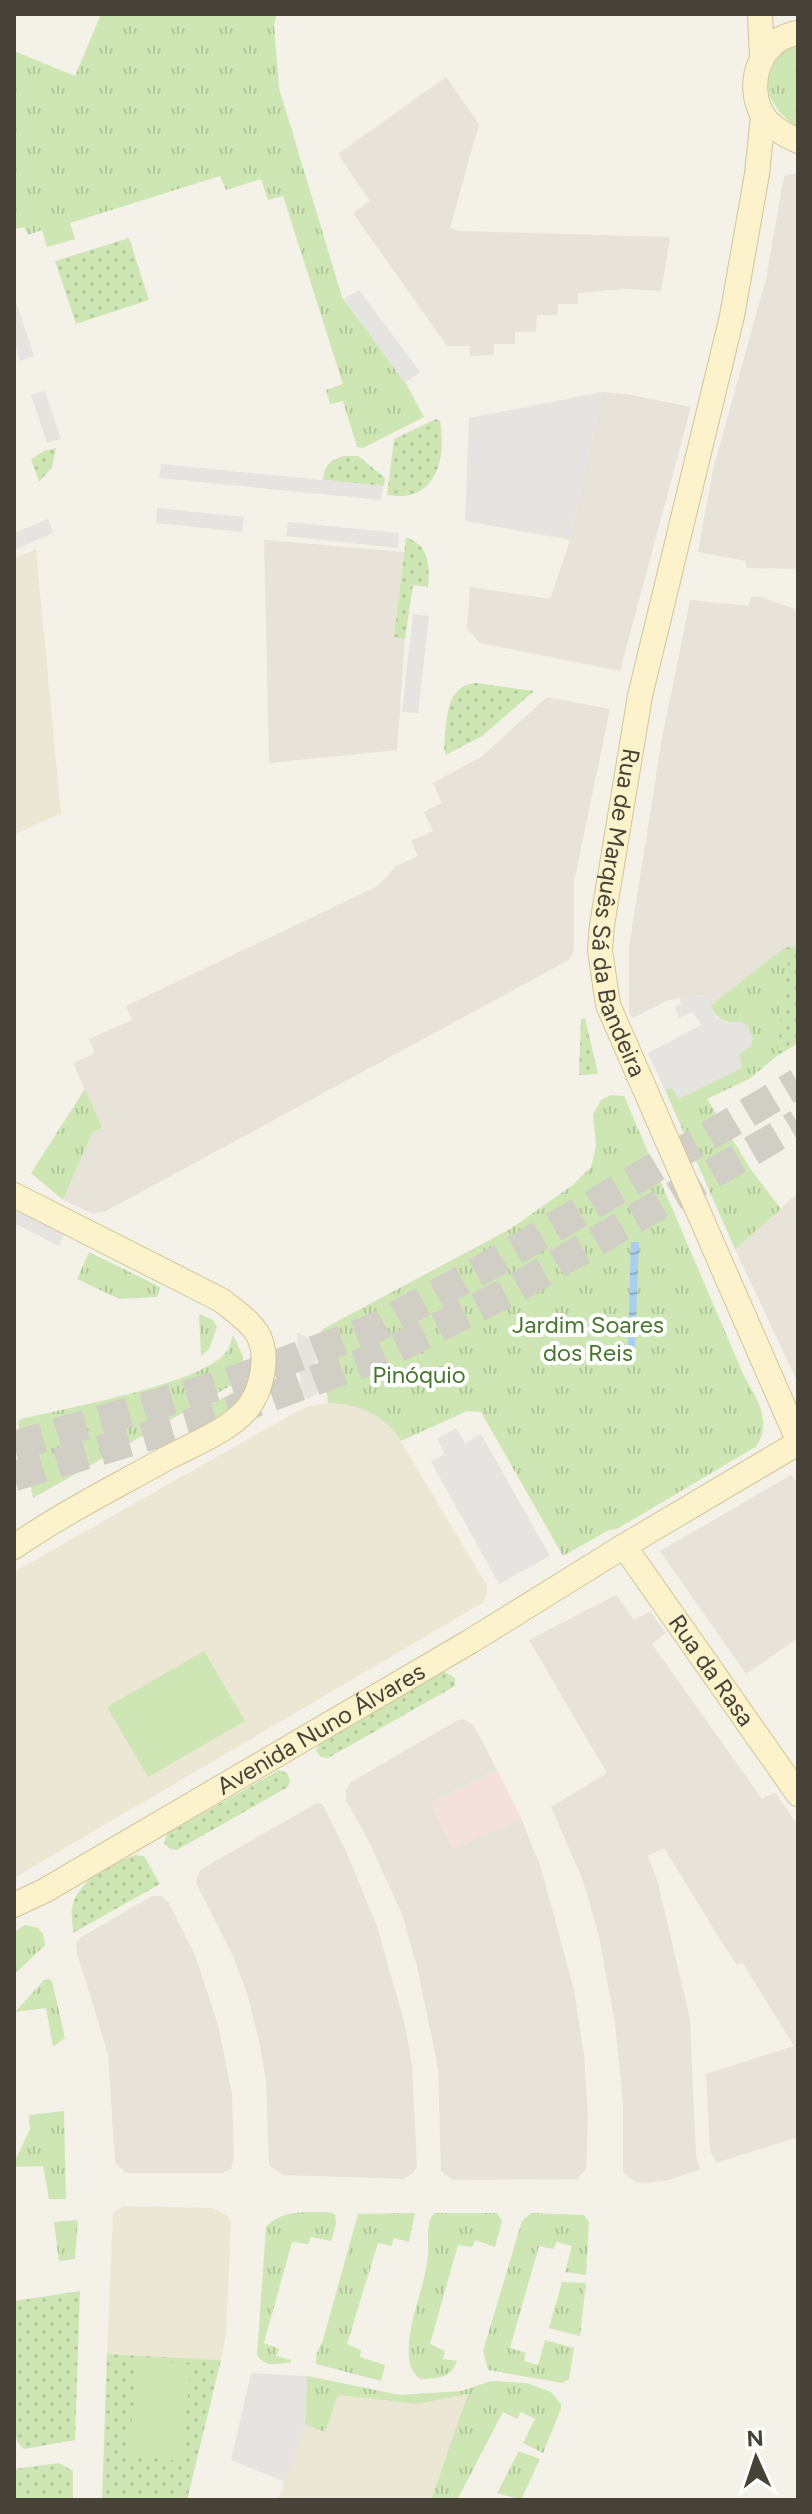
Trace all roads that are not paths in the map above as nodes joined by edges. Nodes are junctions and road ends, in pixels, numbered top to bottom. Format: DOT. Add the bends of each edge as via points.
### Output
graph roads {
  1 [pos="760,14"];
  2 [pos="798,33"];
  3 [pos="762,57"];
  4 [pos="763,115"];
  5 [pos="796,141"];
  6 [pos="757,174"];
  7 [pos="14,1195"];
  8 [pos="798,1442"];
  9 [pos="624,1546"];
  10 [pos="14,1547"];
  11 [pos="798,1794"];
  12 [pos="14,1905"];
  1 -- 3 [label="main road, Rua de Marquês Sá da Bandeira"];
  2 -- 3 [label="main road" via="773,43"];
  3 -- 4 [label="main road, Rua de Marquês Sá da Bandeira" via="756,93"];
  4 -- 5 [label="main road"];
  4 -- 6 [label="main road, Rua de Marquês Sá da Bandeira"];
  5 -- 6 [label="main road"];
  6 -- 8 [label="main road, Rua de Marquês Sá da Bandeira" via="732,316 640,696 600,950 608,1005"];
  7 -- 10 [label="main road" via="221,1300 259,1336 261,1385 247,1409 219,1431"];
  8 -- 9 [label="main road, Avenida Nuno Álvares"];
  9 -- 11 [label="main road, Rua da Rasa"];
  9 -- 12 [label="main road, Avenida Nuno Álvares" via="471,1641"];
}
